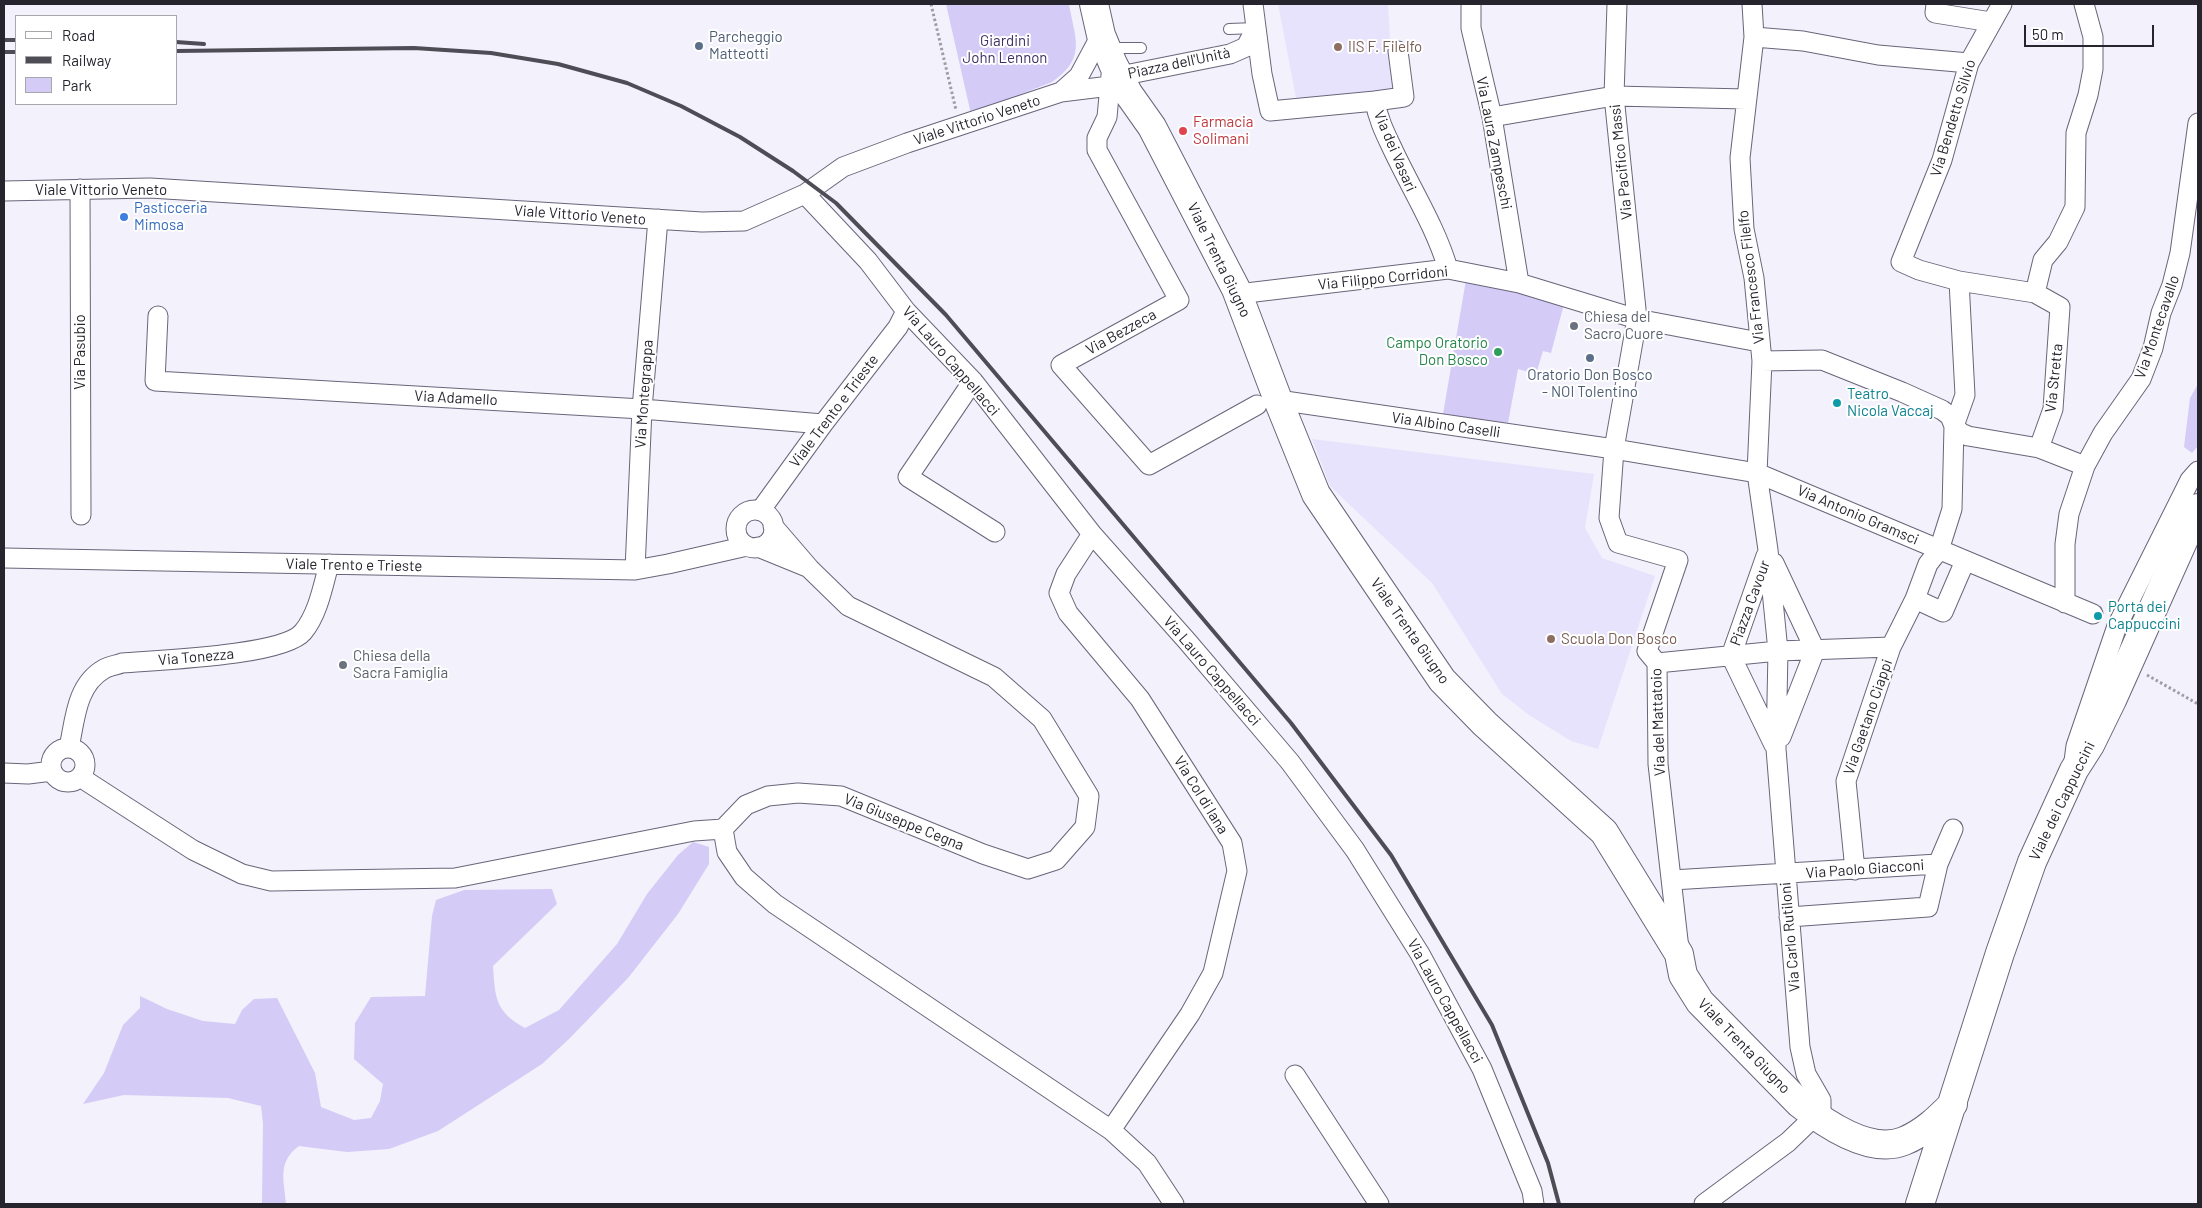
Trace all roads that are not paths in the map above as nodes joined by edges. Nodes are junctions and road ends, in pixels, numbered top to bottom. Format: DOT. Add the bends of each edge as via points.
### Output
graph roads {
  1 [pos="1094,4"];
  2 [pos="1253,4"];
  3 [pos="1471,4"];
  4 [pos="1617,4"];
  5 [pos="1752,4"];
  6 [pos="1936,4"];
  7 [pos="2002,4"];
  8 [pos="2084,4"];
  9 [pos="1991,22"];
  10 [pos="1256,28"];
  11 [pos="1229,29"];
  12 [pos="1754,37"];
  13 [pos="1141,48"];
  14 [pos="1398,51"];
  15 [pos="1969,63"];
  16 [pos="1113,67"];
  17 [pos="1061,92"];
  18 [pos="1614,96"];
  19 [pos="1746,99"];
  20 [pos="1375,101"];
  21 [pos="1492,117"];
  22 [pos="2198,124"];
  23 [pos="80,189"];
  24 [pos="4,191"];
  25 [pos="805,194"];
  26 [pos="658,219"];
  27 [pos="1448,269"];
  28 [pos="1959,281"];
  29 [pos="1519,282"];
  30 [pos="2035,293"];
  31 [pos="1238,294"];
  32 [pos="906,311"];
  33 [pos="158,316"];
  34 [pos="1637,319"];
  35 [pos="1759,342"];
  36 [pos="1762,362"];
  37 [pos="973,381"];
  38 [pos="1267,402"];
  39 [pos="642,409"];
  40 [pos="822,424"];
  41 [pos="1954,426"];
  42 [pos="2039,448"];
  43 [pos="1614,449"];
  44 [pos="2085,466"];
  45 [pos="2198,471"];
  46 [pos="1758,472"];
  47 [pos="2198,508"];
  48 [pos="760,511"];
  49 [pos="81,515"];
  50 [pos="774,526"];
  51 [pos="995,532"];
  52 [pos="1092,534"];
  53 [pos="747,541"];
  54 [pos="1618,543"];
  55 [pos="1768,550"];
  56 [pos="1939,550"];
  57 [pos="4,558"];
  58 [pos="1965,561"];
  59 [pos="329,564"];
  60 [pos="810,569"];
  61 [pos="635,570"];
  62 [pos="1915,599"];
  63 [pos="2065,603"];
  64 [pos="2104,620"];
  65 [pos="1892,647"];
  66 [pos="1815,650"];
  67 [pos="1778,651"];
  68 [pos="1731,656"];
  69 [pos="1657,663"];
  70 [pos="69,748"];
  71 [pos="1776,750"];
  72 [pos="2074,770"];
  73 [pos="52,771"];
  74 [pos="4,773"];
  75 [pos="28,774"];
  76 [pos="80,777"];
  77 [pos="4,785"];
  78 [pos="723,829"];
  79 [pos="1953,829"];
  80 [pos="1938,864"];
  81 [pos="1855,870"];
  82 [pos="1785,874"];
  83 [pos="1672,880"];
  84 [pos="1789,917"];
  85 [pos="1679,954"];
  86 [pos="1295,1075"];
  87 [pos="1954,1104"];
  88 [pos="1818,1118"];
  89 [pos="1110,1130"];
  90 [pos="1903,1142"];
  91 [pos="1924,1193"];
  92 [pos="1174,1204"];
  93 [pos="1379,1204"];
  94 [pos="1534,1204"];
  95 [pos="1704,1204"];
  1 -- 16 [label="street"];
  2 -- 10 [label="street"];
  3 -- 21 [label="street, Via Laura Zampeschi" via="1471,28"];
  4 -- 18 [label="street, Via Pacifico Massi"];
  5 -- 12 [label="street, Via Francesco Filelfo"];
  6 -- 9 [label="street" via="1935,13"];
  7 -- 9 [label="street, Via Bendetto Silvio"];
  8 -- 30 [label="street" via="2093,37 2094,69 2076,133 2075,207 2058,242 2044,260"];
  9 -- 15 [label="street, Via Bendetto Silvio"];
  10 -- 11 [label="lane"];
  10 -- 16 [label="street, Piazza dell'Unità" via="1246,47 1230,54"];
  10 -- 20 [label="street, Via dei Vasari" via="1270,112"];
  12 -- 15 [label="street" via="1803,41 1878,55"];
  12 -- 19 [label="street, Via Francesco Filelfo"];
  13 -- 16 [label="lane"];
  14 -- 20 [label="street" via="1404,97"];
  15 -- 28 [label="street, Via Bendetto Silvio" via="1945,153 1901,262"];
  16 -- 17 [label="street, Viale Vittorio Veneto"];
  16 -- 17 [label="street" via="1079,76"];
  16 -- 31 [label="street, Viale Trenta Giugno" via="1152,127"];
  16 -- 38 [label="street, Via Bezzeca" via="1107,117 1097,138 1097,150 1178,300 1061,365 1149,465"];
  17 -- 25 [label="street, Viale Vittorio Veneto" via="843,167"];
  18 -- 19 [label="street"];
  18 -- 21 [label="street"];
  18 -- 34 [label="street, Via Pacifico Massi"];
  19 -- 35 [label="street, Via Francesco Filelfo" via="1740,158 1744,229 1754,278"];
  20 -- 27 [label="street, Via dei Vasari" via="1378,117 1441,246"];
  21 -- 29 [label="street, Via Laura Zampeschi"];
  22 -- 44 [label="street, Via Montecavallo" via="2180,253 2153,348 2141,379 2103,433"];
  23 -- 24 [label="street, Viale Vittorio Veneto"];
  23 -- 26 [label="street, Viale Vittorio Veneto" via="150,188"];
  23 -- 49 [label="street, Via Pasubio"];
  25 -- 26 [label="street, Viale Vittorio Veneto" via="744,221"];
  25 -- 32 [label="street, Via Lauro Cappellacci" via="868,261"];
  26 -- 39 [label="street, Via Montegrappa"];
  27 -- 29 [label="street, Via Filippo Corridoni"];
  27 -- 31 [label="street, Via Filippo Corridoni"];
  28 -- 30 [label="street"];
  28 -- 41 [label="street, Via Gaetano Ciappi" via="1965,395"];
  29 -- 34 [label="street, Via Filippo Corridoni"];
  30 -- 42 [label="street, Via Stretta" via="2060,307 2053,409"];
  31 -- 38 [label="street, Viale Trenta Giugno"];
  32 -- 37 [label="street, Via Lauro Cappellacci"];
  32 -- 40 [label="street, Viale Trento e Trieste" via="898,327"];
  33 -- 39 [label="street, Via Adamello" via="155,381"];
  34 -- 35 [label="street, Via Filippo Corridoni"];
  34 -- 43 [label="street, Via Pacifico Massi"];
  35 -- 36 [label="street, Via Francesco Filelfo"];
  36 -- 41 [label="street" via="1822,360 1942,410 1950,416"];
  36 -- 46 [label="street, Via Francesco Filelfo"];
  37 -- 51 [label="street" via="908,477"];
  37 -- 52 [label="street, Via Lauro Cappellacci"];
  38 -- 43 [label="street, Via Albino Caselli"];
  38 -- 85 [label="street, Viale Trenta Giugno" via="1316,494 1442,680 1485,724 1604,832"];
  39 -- 40 [label="street, Via Adamello"];
  39 -- 61 [label="street, Via Montegrappa"];
  40 -- 48 [label="street, Viale Trento e Trieste"];
  41 -- 42 [label="street" via="1968,436"];
  41 -- 56 [label="street, Via Gaetano Ciappi" via="1952,509"];
  42 -- 44 [label="street"];
  43 -- 46 [label="street, Via Antonio Gramsci"];
  43 -- 54 [label="street, Via Pacifico Massi" via="1609,518"];
  44 -- 63 [label="street, Via Montecavallo" via="2069,514 2065,544"];
  45 -- 64 [label="street"];
  46 -- 55 [label="street, Via Francesco Filelfo"];
  46 -- 56 [label="street, Via Antonio Gramsci"];
  47 -- 72 [label="street, Viale dei Cappuccini" via="2090,745"];
  48 -- 50 [label="street" via="769,516"];
  48 -- 53 [label="street" via="748,511 739,519"];
  50 -- 53 [label="street" via="768,542"];
  50 -- 60 [label="street, Via Giuseppe Cegna"];
  52 -- 89 [label="street, Via Col di lana" via="1066,574 1058,593 1068,613 1140,699 1232,843 1237,871 1213,973 1190,1014"];
  52 -- 94 [label="street, Via Lauro Cappellacci" via="1290,762 1355,850 1420,954 1482,1069 1532,1190"];
  53 -- 60 [label="street, Via Giuseppe Cegna"];
  53 -- 61 [label="street, Viale Trento e Trieste" via="703,555"];
  54 -- 69 [label="street, Via del Mattatoio" via="1678,560 1647,651"];
  55 -- 66 [label="street, Piazza Cavour"];
  55 -- 67 [label="street, Piazza Cavour"];
  55 -- 68 [label="street, Piazza Cavour"];
  56 -- 58 [label="street, Via Antonio Gramsci"];
  56 -- 62 [label="street, Via Gaetano Ciappi" via="1928,564"];
  57 -- 59 [label="street, Viale Trento e Trieste"];
  58 -- 62 [label="street" via="1943,612"];
  58 -- 63 [label="street, Via Antonio Gramsci"];
  59 -- 61 [label="street, Viale Trento e Trieste"];
  59 -- 70 [label="street, Via Tonezza" via="317,605 302,633 287,643 260,651 122,663 104,668 84,687"];
  60 -- 78 [label="street, Via Giuseppe Cegna" via="848,606 994,677 1042,719 1089,796 1085,827 1056,860 1028,868 982,854 841,796 798,793 768,796 746,805"];
  62 -- 65 [label="street, Via Gaetano Ciappi"];
  63 -- 64 [label="street, Via Antonio Gramsci"];
  64 -- 72 [label="street" via="2076,746"];
  65 -- 66 [label="street"];
  65 -- 81 [label="street, Via Gaetano Ciappi" via="1846,781"];
  66 -- 67 [label="street, Piazza Cavour"];
  66 -- 71 [label="street"];
  67 -- 68 [label="street, Piazza Cavour"];
  67 -- 71 [label="street, Piazza Cavour"];
  68 -- 69 [label="street"];
  68 -- 71 [label="street, Piazza Cavour"];
  69 -- 83 [label="street, Via del Mattatoio" via="1658,764"];
  70 -- 73 [label="street" via="54,755"];
  70 -- 76 [label="street" via="79,752 85,762"];
  71 -- 82 [label="street, Via Carlo Rutiloni"];
  72 -- 87 [label="street, Viale dei Cappuccini" via="2032,862 2000,953"];
  73 -- 75 [label="street"];
  73 -- 76 [label="street" via="65,782"];
  74 -- 75 [label="street"];
  75 -- 77 [label="street"];
  76 -- 78 [label="street" via="193,850 242,874 272,881 455,878 694,831"];
  78 -- 89 [label="street" via="727,852 744,877 775,904"];
  79 -- 80 [label="street"];
  80 -- 81 [label="street, Via Paolo Giacconi"];
  80 -- 84 [label="street" via="1928,907"];
  81 -- 82 [label="street, Via Paolo Giacconi"];
  82 -- 83 [label="street, Via Paolo Giacconi"];
  82 -- 84 [label="street, Via Carlo Rutiloni"];
  83 -- 85 [label="street, Via del Mattatoio"];
  84 -- 88 [label="street, Via Carlo Rutiloni" via="1800,1047 1806,1074 1821,1100"];
  85 -- 88 [label="street, Viale Trenta Giugno" via="1683,975 1700,1002 1799,1103"];
  86 -- 93 [label="street"];
  87 -- 90 [label="street" via="1935,1122"];
  87 -- 91 [label="street, Viale dei Cappuccini"];
  88 -- 90 [label="street, Viale Trenta Giugno" via="1843,1133 1869,1142"];
  88 -- 95 [label="street"];
  89 -- 92 [label="street" via="1146,1163"];
  90 -- 91 [label="street" via="1919,1161"];
}
